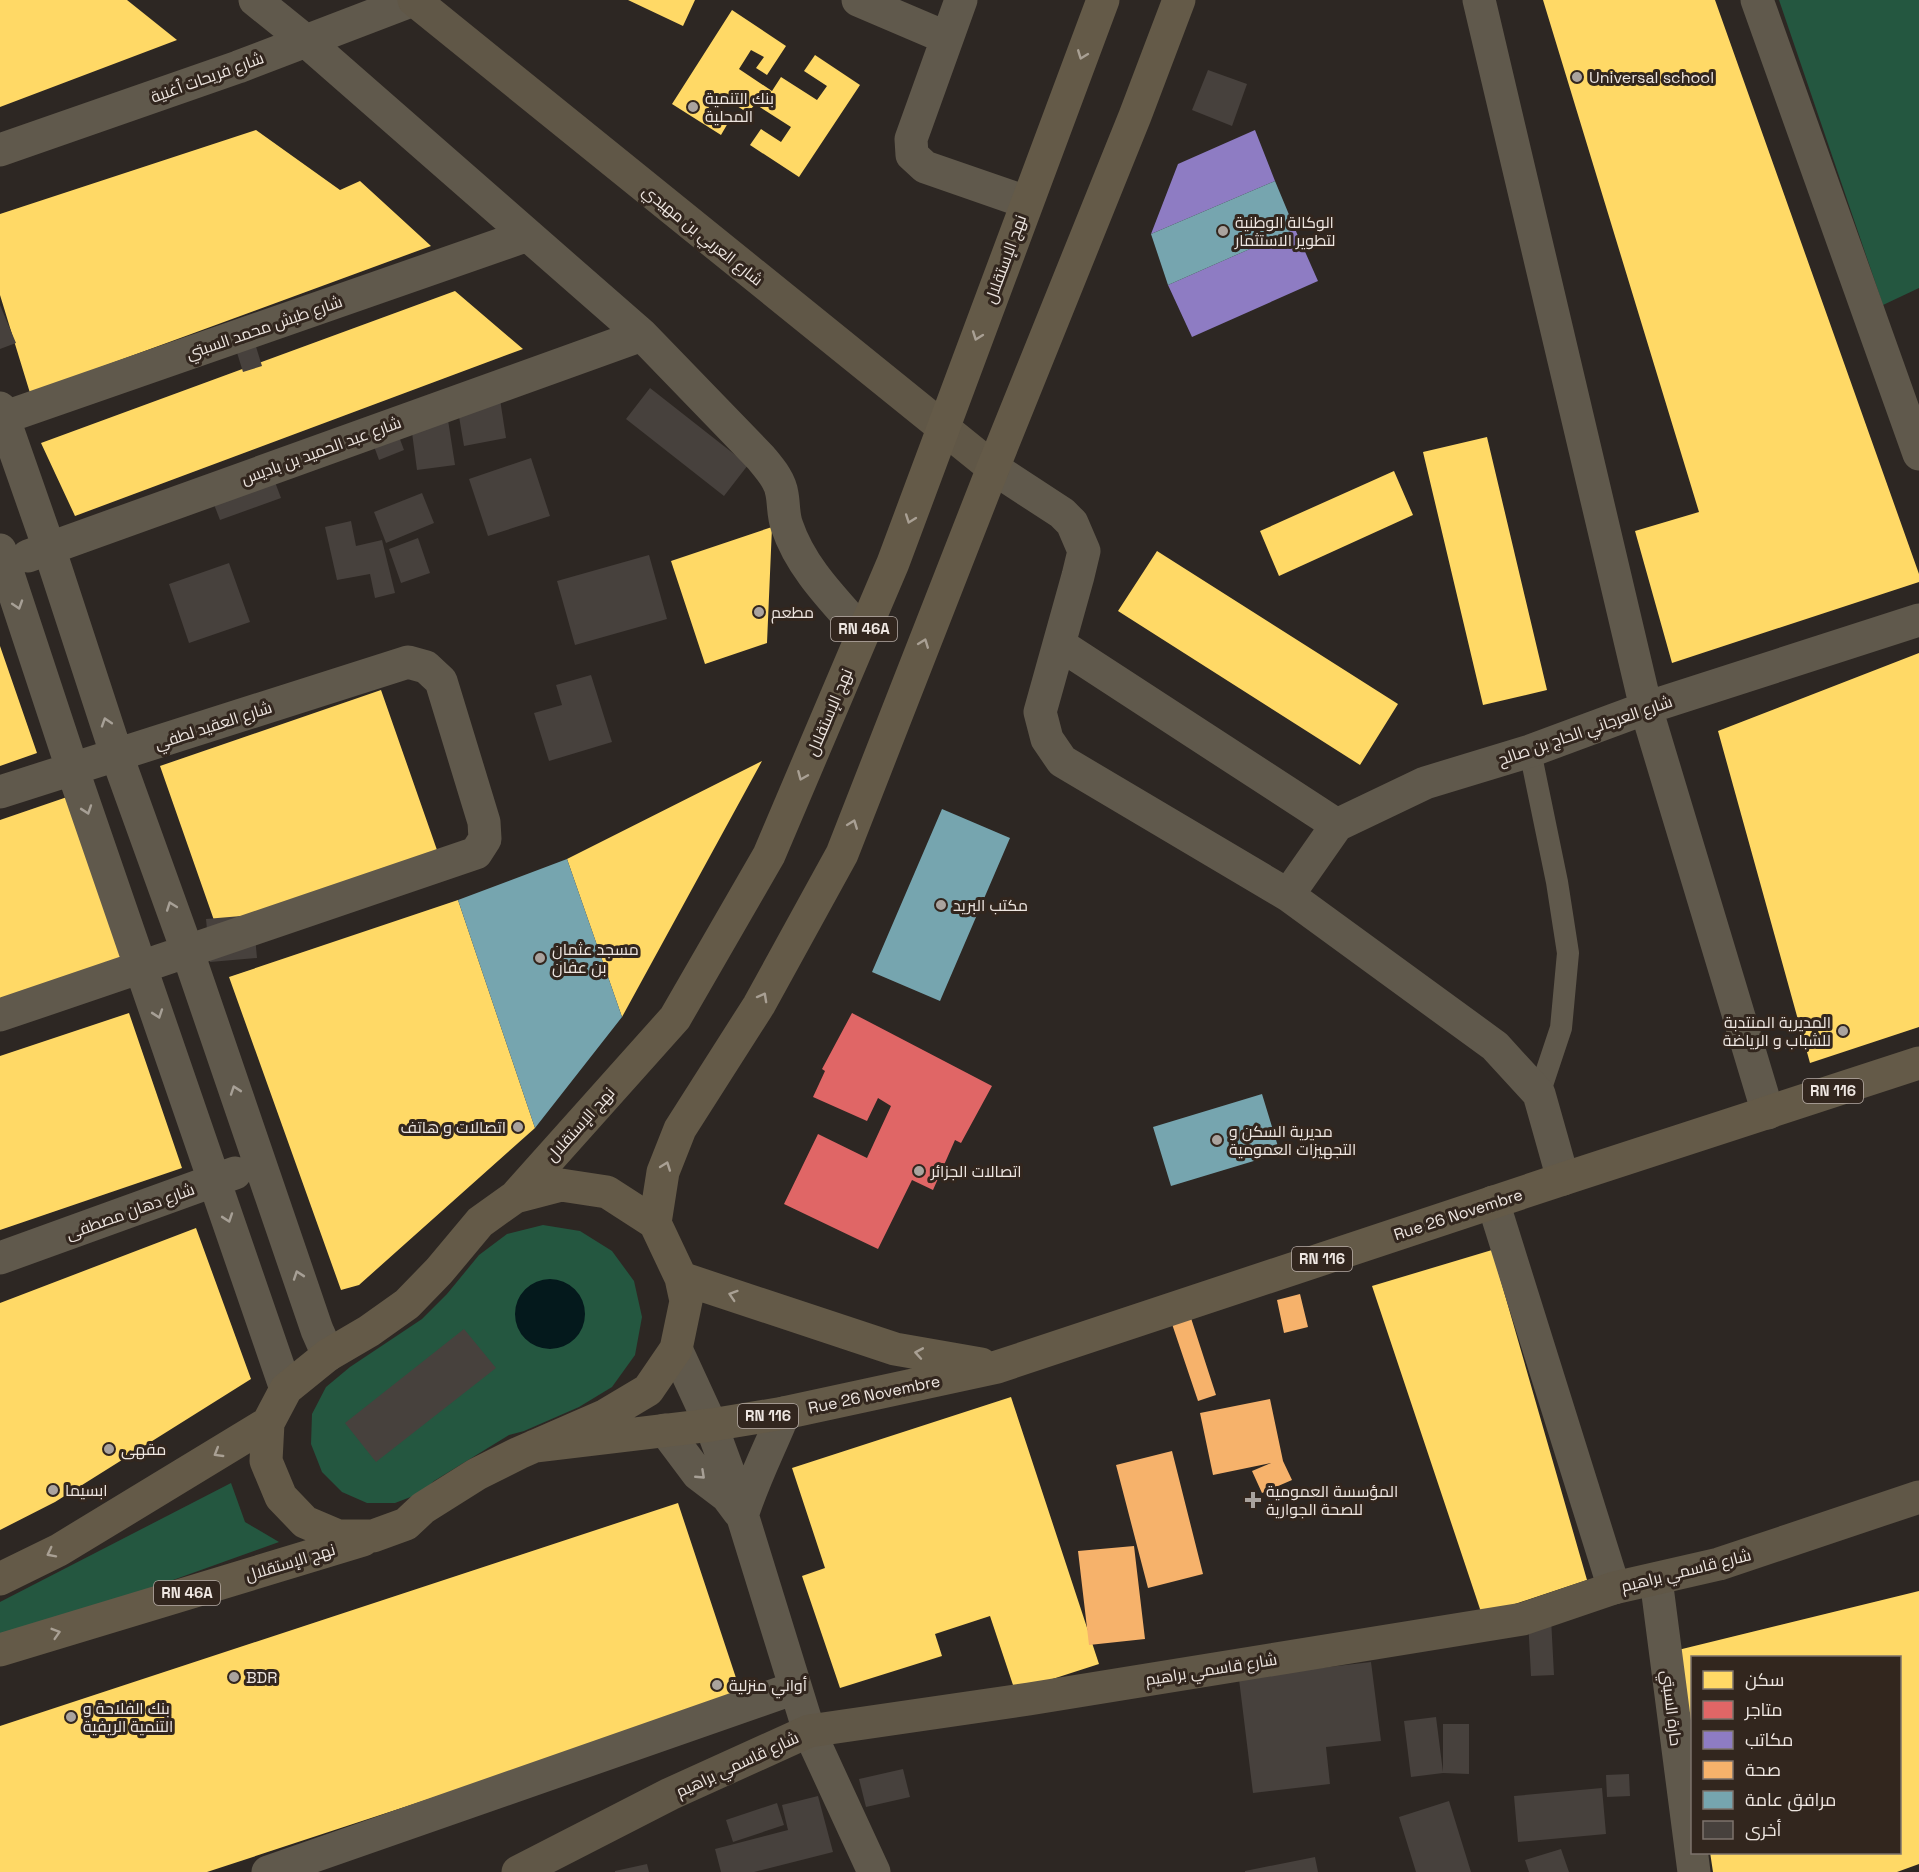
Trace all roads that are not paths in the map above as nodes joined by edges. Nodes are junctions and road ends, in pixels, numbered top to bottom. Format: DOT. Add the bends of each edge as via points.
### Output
graph roads {
  1 [pos="255,0"];
  2 [pos="414,0"];
  3 [pos="858,0"];
  4 [pos="961,0"];
  5 [pos="1103,0"];
  6 [pos="1179,0"];
  7 [pos="1479,0"];
  8 [pos="1757,0"];
  9 [pos="946,38"];
  10 [pos="306,41"];
  11 [pos="0,150"];
  12 [pos="1026,202"];
  13 [pos="528,235"];
  14 [pos="642,335"];
  15 [pos="1,414"];
  16 [pos="943,429"];
  17 [pos="1919,454"];
  18 [pos="993,468"];
  19 [pos="49,548"];
  20 [pos="2,560"];
  21 [pos="1919,620"];
  22 [pos="862,632"];
  23 [pos="1059,644"];
  24 [pos="1646,708"];
  25 [pos="1530,751"];
  26 [pos="117,756"];
  27 [pos="72,768"];
  28 [pos="0,792"];
  29 [pos="1337,825"];
  30 [pos="1288,895"];
  31 [pos="187,950"];
  32 [pos="141,966"];
  33 [pos="0,1015"];
  34 [pos="1919,1063"];
  35 [pos="1539,1094"];
  36 [pos="1757,1116"];
  37 [pos="260,1164"];
  38 [pos="1563,1179"];
  39 [pos="216,1180"];
  40 [pos="515,1197"];
  41 [pos="1493,1202"];
  42 [pos="655,1223"];
  43 [pos="0,1258"];
  44 [pos="681,1278"];
  45 [pos="676,1349"];
  46 [pos="328,1356"];
  47 [pos="997,1367"];
  48 [pos="286,1389"];
  49 [pos="784,1413"];
  50 [pos="268,1423"];
  51 [pos="711,1425"];
  52 [pos="665,1431"];
  53 [pos="535,1446"];
  54 [pos="1919,1497"];
  55 [pos="742,1516"];
  56 [pos="373,1536"];
  57 [pos="0,1579"];
  58 [pos="1656,1579"];
  59 [pos="1614,1588"];
  60 [pos="0,1650"];
  61 [pos="795,1688"];
  62 [pos="809,1731"];
  63 [pos="1691,1849"];
  64 [pos="1692,1854"];
  65 [pos="268,1872"];
  66 [pos="518,1872"];
  67 [pos="874,1872"];
  68 [pos="1694,1872"];
  1 -- 10 [label="street"];
  2 -- 10 [label="street, شارع فريحات ٱغنية"];
  2 -- 16 [label="street, شارع العربي بن مهيدي"];
  3 -- 9 [label="street"];
  4 -- 9 [label="street"];
  5 -- 12 [label="main road, نهج الإستقلال / RN 46A, one-way"];
  6 -- 18 [label="main road"];
  7 -- 24 [label="street"];
  8 -- 17 [label="street"];
  9 -- 12 [label="street" via="910,139 912,155 925,167"];
  10 -- 11 [label="street, شارع فريحات ٱغنية"];
  10 -- 13 [label="street"];
  12 -- 16 [label="main road, نهج الإستقلال / RN 46A, one-way"];
  13 -- 14 [label="street"];
  13 -- 15 [label="street, شارع طبش محمد السبتي"];
  14 -- 19 [label="street, شارع عبد الحميد بن باديس"];
  14 -- 22 [label="street" via="774,473 782,491 786,525 798,550 817,581"];
  15 -- 19 [label="street"];
  16 -- 18 [label="street, شارع العربي بن مهيدي"];
  16 -- 22 [label="main road, نهج الإستقلال / RN 46A, one-way" via="893,563"];
  18 -- 23 [label="street" via="1062,513 1072,523 1084,550"];
  42 -- 18 [label="main road, one-way" via="663,1172 680,1129 759,1005 842,854"];
  19 -- 20 [label="street, شارع عبد الحميد بن باديس"];
  26 -- 19 [label="street, one-way"];
  20 -- 27 [label="street, one-way"];
  21 -- 24 [label="street, شارع العرجاني الحاج بن صالح"];
  22 -- 40 [label="main road, نهج الإستقلال / RN 46A, one-way" via="769,855 675,1018"];
  23 -- 29 [label="street"];
  23 -- 30 [label="street" via="1040,712 1047,739 1062,761"];
  24 -- 25 [label="street, شارع العرجاني الحاج بن صالح"];
  24 -- 36 [label="street"];
  25 -- 29 [label="street, شارع العرجاني الحاج بن صالح" via="1425,783"];
  25 -- 35 [label="lane" via="1569,953 1561,1028"];
  26 -- 27 [label="street, شارع العقيد لطفي"];
  31 -- 26 [label="street, one-way"];
  26 -- 31 [label="street, شارع العقيد لطفي" via="408,662 426,667 441,681 484,822 485,839 476,853"];
  27 -- 28 [label="street, شارع العقيد لطفي"];
  27 -- 32 [label="street, one-way"];
  29 -- 30 [label="street, شارع العرجاني الحاج بن صالح"];
  30 -- 35 [label="street" via="1495,1046"];
  31 -- 32 [label="street"];
  37 -- 31 [label="street, one-way"];
  32 -- 33 [label="street"];
  32 -- 39 [label="street, one-way"];
  34 -- 36 [label="main road, Rue 26 Novembre / RN 116"];
  35 -- 38 [label="street"];
  36 -- 38 [label="main road, Rue 26 Novembre / RN 116"];
  37 -- 39 [label="street, شارع دهان مصطفى"];
  46 -- 37 [label="street, one-way"];
  38 -- 41 [label="main road, Rue 26 Novembre / RN 116"];
  39 -- 43 [label="street, شارع دهان مصطفى"];
  39 -- 48 [label="street, one-way"];
  40 -- 42 [label="main road" via="561,1185 607,1192"];
  40 -- 46 [label="main road" via="480,1222 407,1304"];
  41 -- 47 [label="main road, Rue 26 Novembre / RN 116"];
  41 -- 59 [label="street"];
  42 -- 44 [label="main road"];
  44 -- 45 [label="main road" via="686,1301"];
  47 -- 44 [label="main road, Rue 26 Novembre / RN 116, one-way" via="895,1349"];
  45 -- 51 [label="street"];
  45 -- 53 [label="main road, نهج الإستقلال" via="648,1390 606,1415"];
  46 -- 48 [label="main road"];
  47 -- 49 [label="main road, Rue 26 Novembre / RN 116"];
  48 -- 50 [label="main road"];
  49 -- 51 [label="main road, Rue 26 Novembre / RN 116"];
  49 -- 55 [label="street" via="753,1481"];
  50 -- 56 [label="main road" via="266,1461 281,1497 305,1522 338,1536"];
  50 -- 57 [label="main road, one-way" via="59,1550"];
  51 -- 52 [label="main road, Rue 26 Novembre / RN 116"];
  51 -- 55 [label="street"];
  52 -- 53 [label="main road, Rue 26 Novembre / RN 116"];
  52 -- 55 [label="street, one-way" via="698,1474 727,1497"];
  53 -- 56 [label="main road, نهج الإستقلال" via="477,1474 423,1508 406,1524"];
  54 -- 58 [label="street, شارع قاسمي براهيم" via="1719,1564"];
  55 -- 61 [label="street"];
  60 -- 56 [label="main road, نهج الإستقلال / RN 46A, one-way"];
  58 -- 59 [label="street, شارع قاسمي براهيم"];
  58 -- 63 [label="street, حارة السبتي"];
  59 -- 62 [label="street, شارع قاسمي براهيم" via="1523,1619"];
  61 -- 62 [label="street"];
  61 -- 65 [label="street"];
  62 -- 66 [label="street, شارع قاسمي براهيم" via="670,1794"];
  62 -- 67 [label="street"];
  64 -- 68 [label="street, حارة السبتي"];
}
